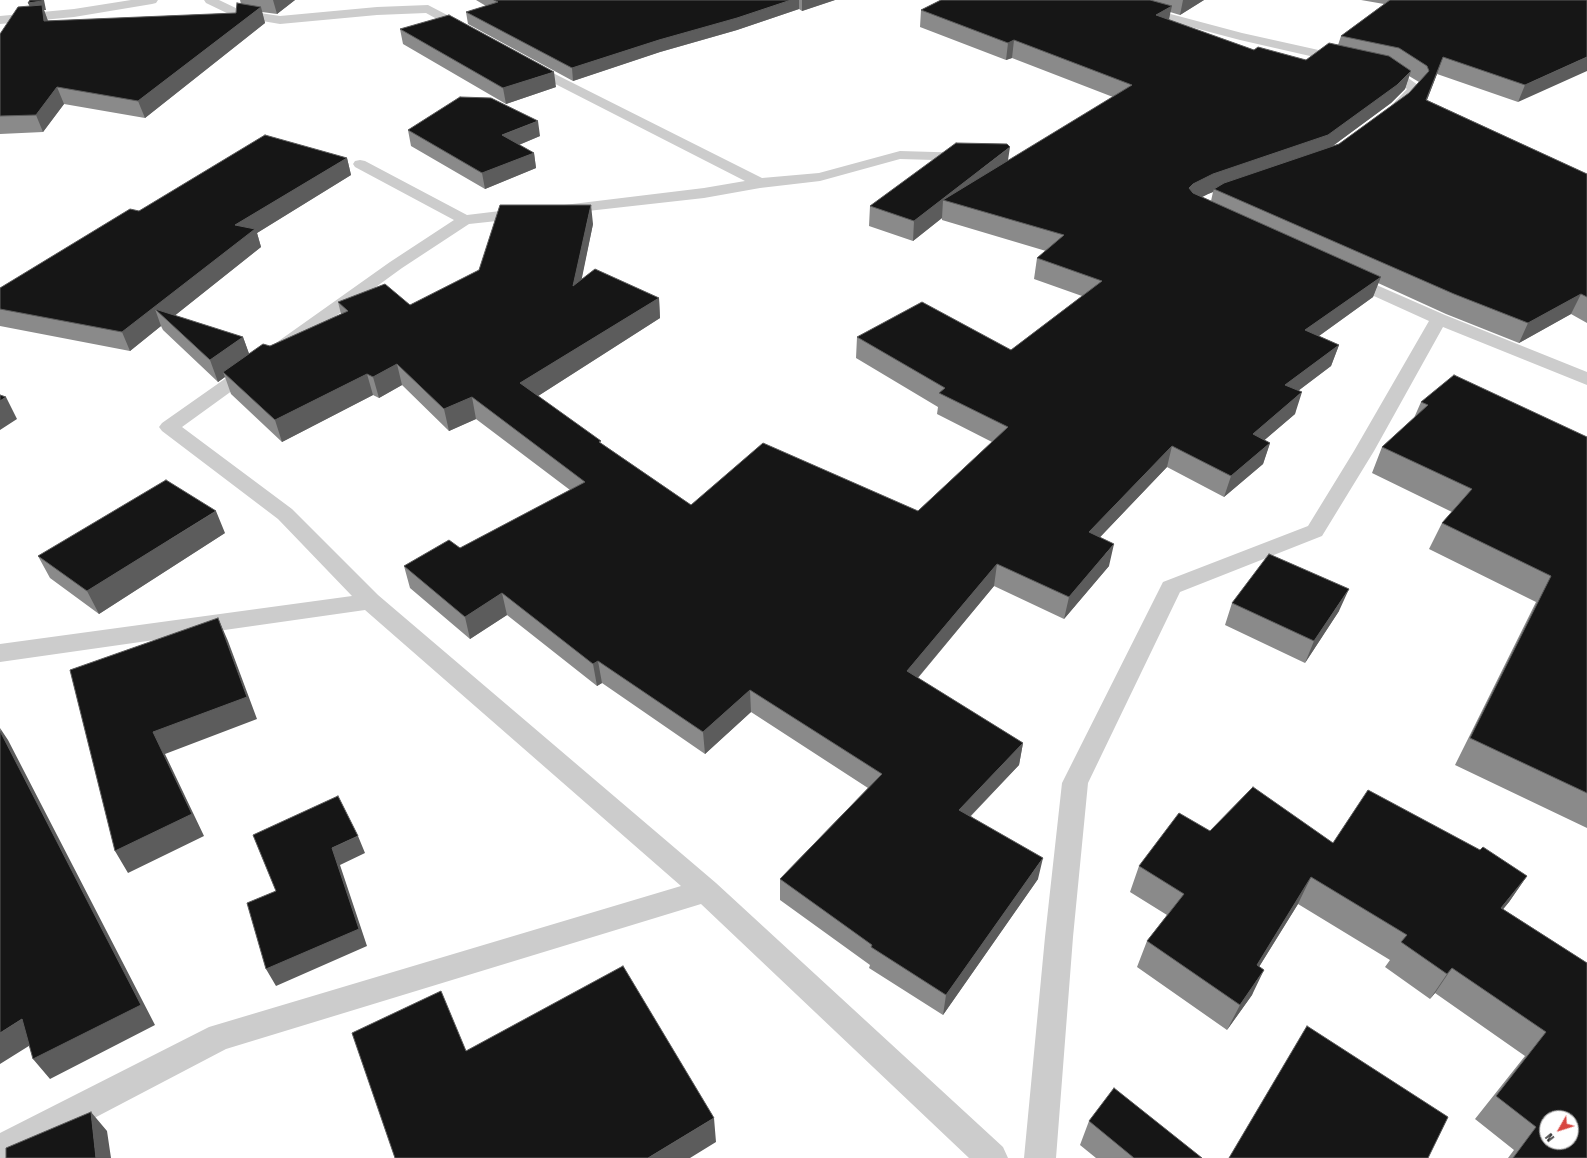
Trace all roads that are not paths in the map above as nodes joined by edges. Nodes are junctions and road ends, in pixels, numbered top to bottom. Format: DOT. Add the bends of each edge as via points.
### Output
graph roads {
  1 [pos="152,0"];
  2 [pos="210,0"];
  3 [pos="1104,0"];
  4 [pos="0,20"];
  5 [pos="482,39"];
  6 [pos="517,58"];
  7 [pos="1385,116"];
  8 [pos="982,157"];
  9 [pos="360,164"];
  10 [pos="760,183"];
  11 [pos="465,220"];
  12 [pos="1338,273"];
  13 [pos="1439,319"];
  14 [pos="1587,380"];
  15 [pos="370,601"];
  16 [pos="0,653"];
  17 [pos="706,891"];
  18 [pos="0,1150"];
  19 [pos="992,1158"];
  20 [pos="1040,1158"];
  1 -- 4 [label="street" via="74,13"];
  2 -- 5 [label="street" via="237,13 280,20 428,9"];
  3 -- 7 [label="street" via="1240,36 1388,70 1415,88 1398,107"];
  6 -- 10 [label="street"];
  8 -- 10 [label="street" via="900,155 820,177"];
  9 -- 11 [label="street"];
  10 -- 11 [label="street" via="704,193"];
  11 -- 15 [label="street" via="396,265 169,427 285,514"];
  12 -- 13 [label="street"];
  13 -- 14 [label="street"];
  13 -- 20 [label="street" via="1315,531 1172,586 1075,783"];
  15 -- 16 [label="street"];
  15 -- 17 [label="street"];
  17 -- 18 [label="street" via="220,1037"];
  17 -- 19 [label="street"];
}
